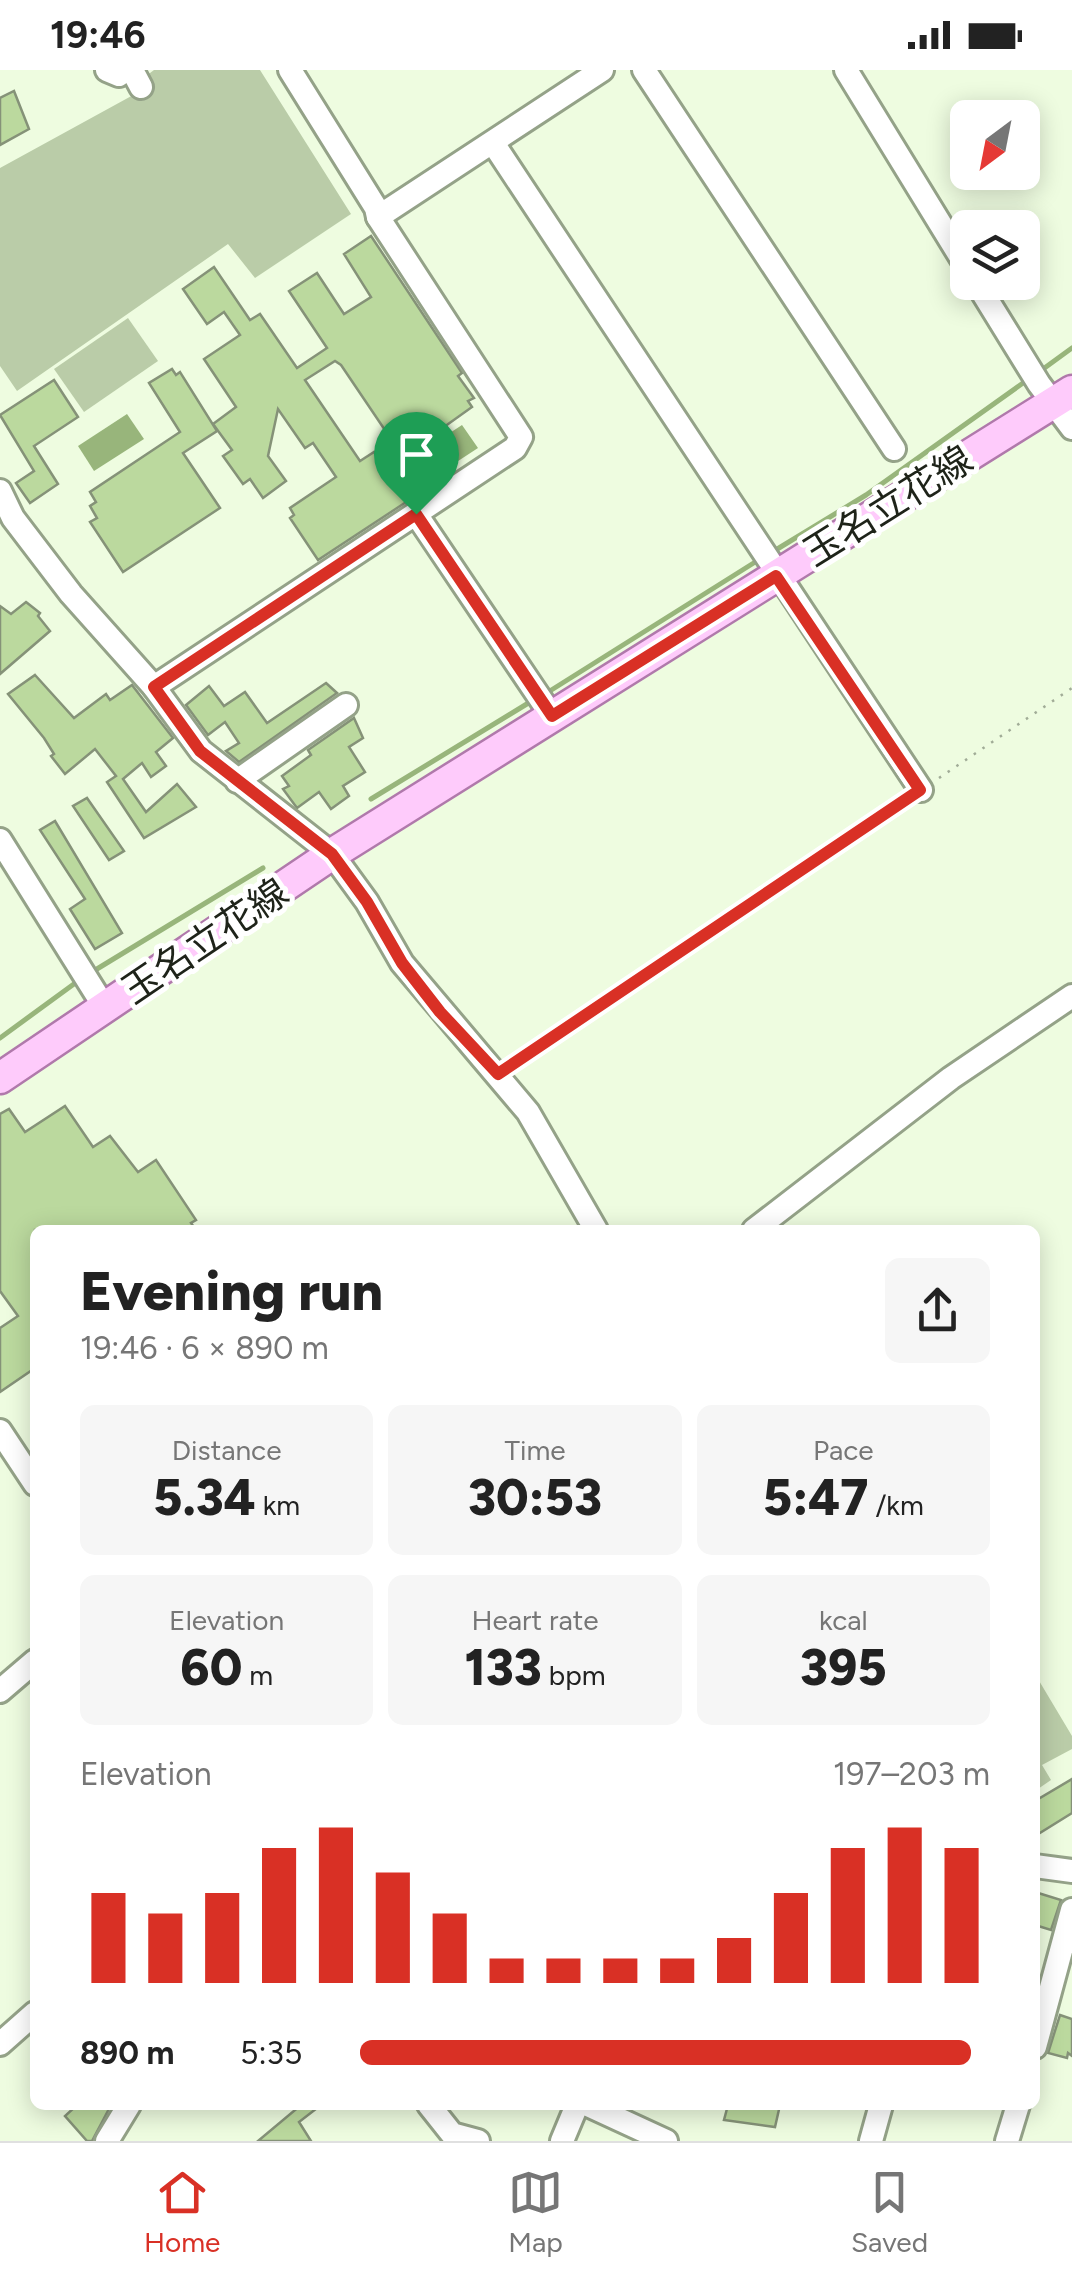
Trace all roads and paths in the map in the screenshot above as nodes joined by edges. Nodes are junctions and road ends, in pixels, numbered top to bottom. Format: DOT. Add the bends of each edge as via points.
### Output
graph roads {
  1 [pos="290,70"];
  2 [pos="644,70"];
  3 [pos="846,70"];
  4 [pos="588,74"];
  5 [pos="493,143"];
  6 [pos="378,217"];
  7 [pos="950,239"];
  8 [pos="988,300"];
  9 [pos="1053,394"];
  10 [pos="894,448"];
  11 [pos="0,491"];
  12 [pos="416,514"];
  13 [pos="776,576"];
  14 [pos="154,687"];
  15 [pos="1072,688"];
  16 [pos="542,702"];
  17 [pos="346,706"];
  18 [pos="237,780"];
  19 [pos="920,790"];
  20 [pos="0,840"];
  21 [pos="332,854"];
  22 [pos="1069,1006"];
  23 [pos="106,1008"];
  24 [pos="498,1074"];
  25 [pos="0,1078"];
  26 [pos="593,1225"];
  27 [pos="760,1225"];
  28 [pos="0,1431"];
  29 [pos="30,1476"];
  30 [pos="30,1665"];
  31 [pos="0,1691"];
  32 [pos="1040,1867"];
  33 [pos="1072,1871"];
  34 [pos="1072,1910"];
  35 [pos="30,2017"];
  36 [pos="1040,2028"];
  37 [pos="0,2044"];
  38 [pos="125,2110"];
  39 [pos="433,2110"];
  40 [pos="574,2110"];
  41 [pos="599,2110"];
  42 [pos="880,2110"];
  43 [pos="1016,2110"];
  44 [pos="107,2141"];
  45 [pos="478,2141"];
  46 [pos="562,2141"];
  47 [pos="666,2141"];
  48 [pos="871,2141"];
  49 [pos="1007,2141"];
  1 -- 6 [label="street"];
  2 -- 10 [label="street"];
  3 -- 7 [label="street"];
  4 -- 5 [label="street"];
  5 -- 6 [label="street"];
  5 -- 13 [label="street"];
  6 -- 12 [label="street" via="521,436 514,448"];
  8 -- 9 [label="street"];
  9 -- 13 [label="main road, 玉名立花線"];
  11 -- 14 [label="street" via="71,594"];
  12 -- 14 [label="street"];
  12 -- 16 [label="street"];
  13 -- 16 [label="main road, 玉名立花線"];
  13 -- 19 [label="street"];
  14 -- 18 [label="street" via="200,751"];
  15 -- 19 [label="path"];
  16 -- 21 [label="main road, 玉名立花線"];
  17 -- 18 [label="street"];
  18 -- 21 [label="street"];
  19 -- 24 [label="path"];
  20 -- 23 [label="street"];
  21 -- 23 [label="main road, 玉名立花線"];
  21 -- 24 [label="street" via="402,963"];
  22 -- 27 [label="street" via="950,1078"];
  23 -- 25 [label="main road, 玉名立花線"];
  24 -- 26 [label="street" via="528,1112"];
  28 -- 29 [label="street"];
  30 -- 31 [label="street"];
  32 -- 33 [label="street"];
  34 -- 36 [label="street"];
  35 -- 37 [label="street"];
  38 -- 44 [label="street"];
  39 -- 45 [label="street" via="452,2134"];
  40 -- 46 [label="street"];
  41 -- 47 [label="street"];
  42 -- 48 [label="street"];
  43 -- 49 [label="street"];
}
